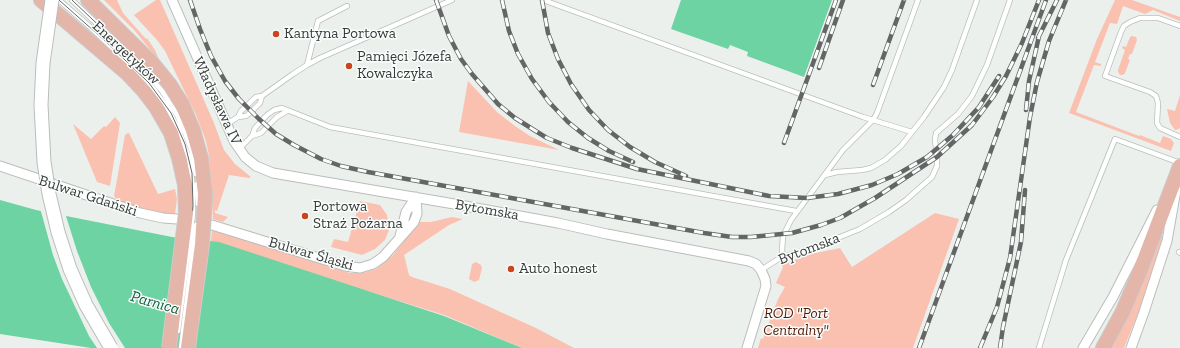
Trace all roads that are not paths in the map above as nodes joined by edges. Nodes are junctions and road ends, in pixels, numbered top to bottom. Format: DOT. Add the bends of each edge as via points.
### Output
graph roads {
  1 [pos="41,0"];
  2 [pos="52,0"];
  3 [pos="59,0"];
  4 [pos="73,0"];
  5 [pos="88,0"];
  6 [pos="93,0"];
  7 [pos="172,0"];
  8 [pos="452,0"];
  9 [pos="543,0"];
  10 [pos="918,0"];
  11 [pos="977,0"];
  12 [pos="1010,0"];
  13 [pos="347,6"];
  14 [pos="105,16"];
  15 [pos="1180,26"];
  16 [pos="118,29"];
  17 [pos="307,65"];
  18 [pos="262,96"];
  19 [pos="287,111"];
  20 [pos="238,117"];
  21 [pos="873,120"];
  22 [pos="227,124"];
  23 [pos="912,132"];
  24 [pos="252,136"];
  25 [pos="1180,136"];
  26 [pos="238,149"];
  27 [pos="1180,165"];
  28 [pos="0,166"];
  29 [pos="826,175"];
  30 [pos="383,192"];
  31 [pos="416,197"];
  32 [pos="796,211"];
  33 [pos="195,216"];
  34 [pos="783,256"];
  35 [pos="761,270"];
  36 [pos="111,348"];
  37 [pos="169,348"];
  38 [pos="176,348"];
  39 [pos="181,348"];
  40 [pos="188,348"];
  41 [pos="747,348"];
  42 [pos="1039,348"];
  43 [pos="1083,348"];
  44 [pos="1103,348"];
  45 [pos="1131,348"];
  1 -- 33 [label="main road, Energetyków" via="128,74 156,107 167,125 179,158"];
  2 -- 36 [label="main road, bridge" via="43,63 41,105 44,162 49,194 70,269 86,305"];
  3 -- 33 [label="lane" via="133,67 154,89 168,109 178,128 188,158"];
  4 -- 16 [label="lane"];
  4 -- 33 [label="lane" via="144,69 174,108 186,133 193,159 197,184"];
  5 -- 14 [label="main road, Energetyków"];
  6 -- 14 [label="main road"];
  7 -- 22 [label="street, Władysława IV"];
  8 -- 17 [label="lane"];
  9 -- 21 [label="lane"];
  10 -- 21 [label="lane"];
  11 -- 23 [label="lane" via="944,87"];
  12 -- 34 [label="lane, Bytomska" via="987,65 972,96 958,114 936,133 937,166 932,177 906,200 860,229"];
  13 -- 17 [label="lane" via="318,21"];
  14 -- 16 [label="main road, Energetyków"];
  15 -- 25 [label="lane" via="1158,18 1140,18 1130,22 1121,32 1105,76 1154,95 1158,103 1157,123 1160,128"];
  16 -- 33 [label="main road, Energetyków" via="163,76 187,114 198,144 203,168 205,194"];
  17 -- 18 [label="lane"];
  18 -- 20 [label="lane" via="256,97"];
  18 -- 20 [label="lane" via="260,103 251,112"];
  19 -- 24 [label="lane" via="261,133"];
  19 -- 24 [label="lane" via="282,108 272,111 255,128"];
  19 -- 32 [label="lane" via="330,127"];
  20 -- 22 [label="lane"];
  21 -- 23 [label="lane"];
  21 -- 29 [label="lane" via="843,150"];
  22 -- 26 [label="street, Władysława IV"];
  23 -- 29 [label="lane" via="896,151 878,164 862,170"];
  24 -- 26 [label="lane"];
  26 -- 30 [label="street, Władysława IV" via="252,163 270,172"];
  27 -- 42 [label="lane" via="1115,139 1066,260"];
  27 -- 43 [label="street" via="1113,297"];
  27 -- 44 [label="main road" via="1140,271 1123,311"];
  27 -- 45 [label="street" via="1169,234"];
  28 -- 33 [label="street, Bulwar Gdański" via="140,213 163,218"];
  29 -- 32 [label="lane"];
  30 -- 31 [label="street, Bytomska"];
  31 -- 33 [label="street, Bulwar Śląski" via="416,218 388,252 368,266 354,268 332,263"];
  31 -- 35 [label="street, Bytomska" via="746,260 756,264"];
  32 -- 34 [label="lane" via="784,233"];
  33 -- 37 [label="main road, bridge"];
  33 -- 38 [label="lane, bridge"];
  33 -- 39 [label="lane, bridge"];
  33 -- 40 [label="main road, bridge" via="202,245"];
  34 -- 35 [label="lane, Bytomska"];
  35 -- 41 [label="street" via="765,279 765,289"];
}
